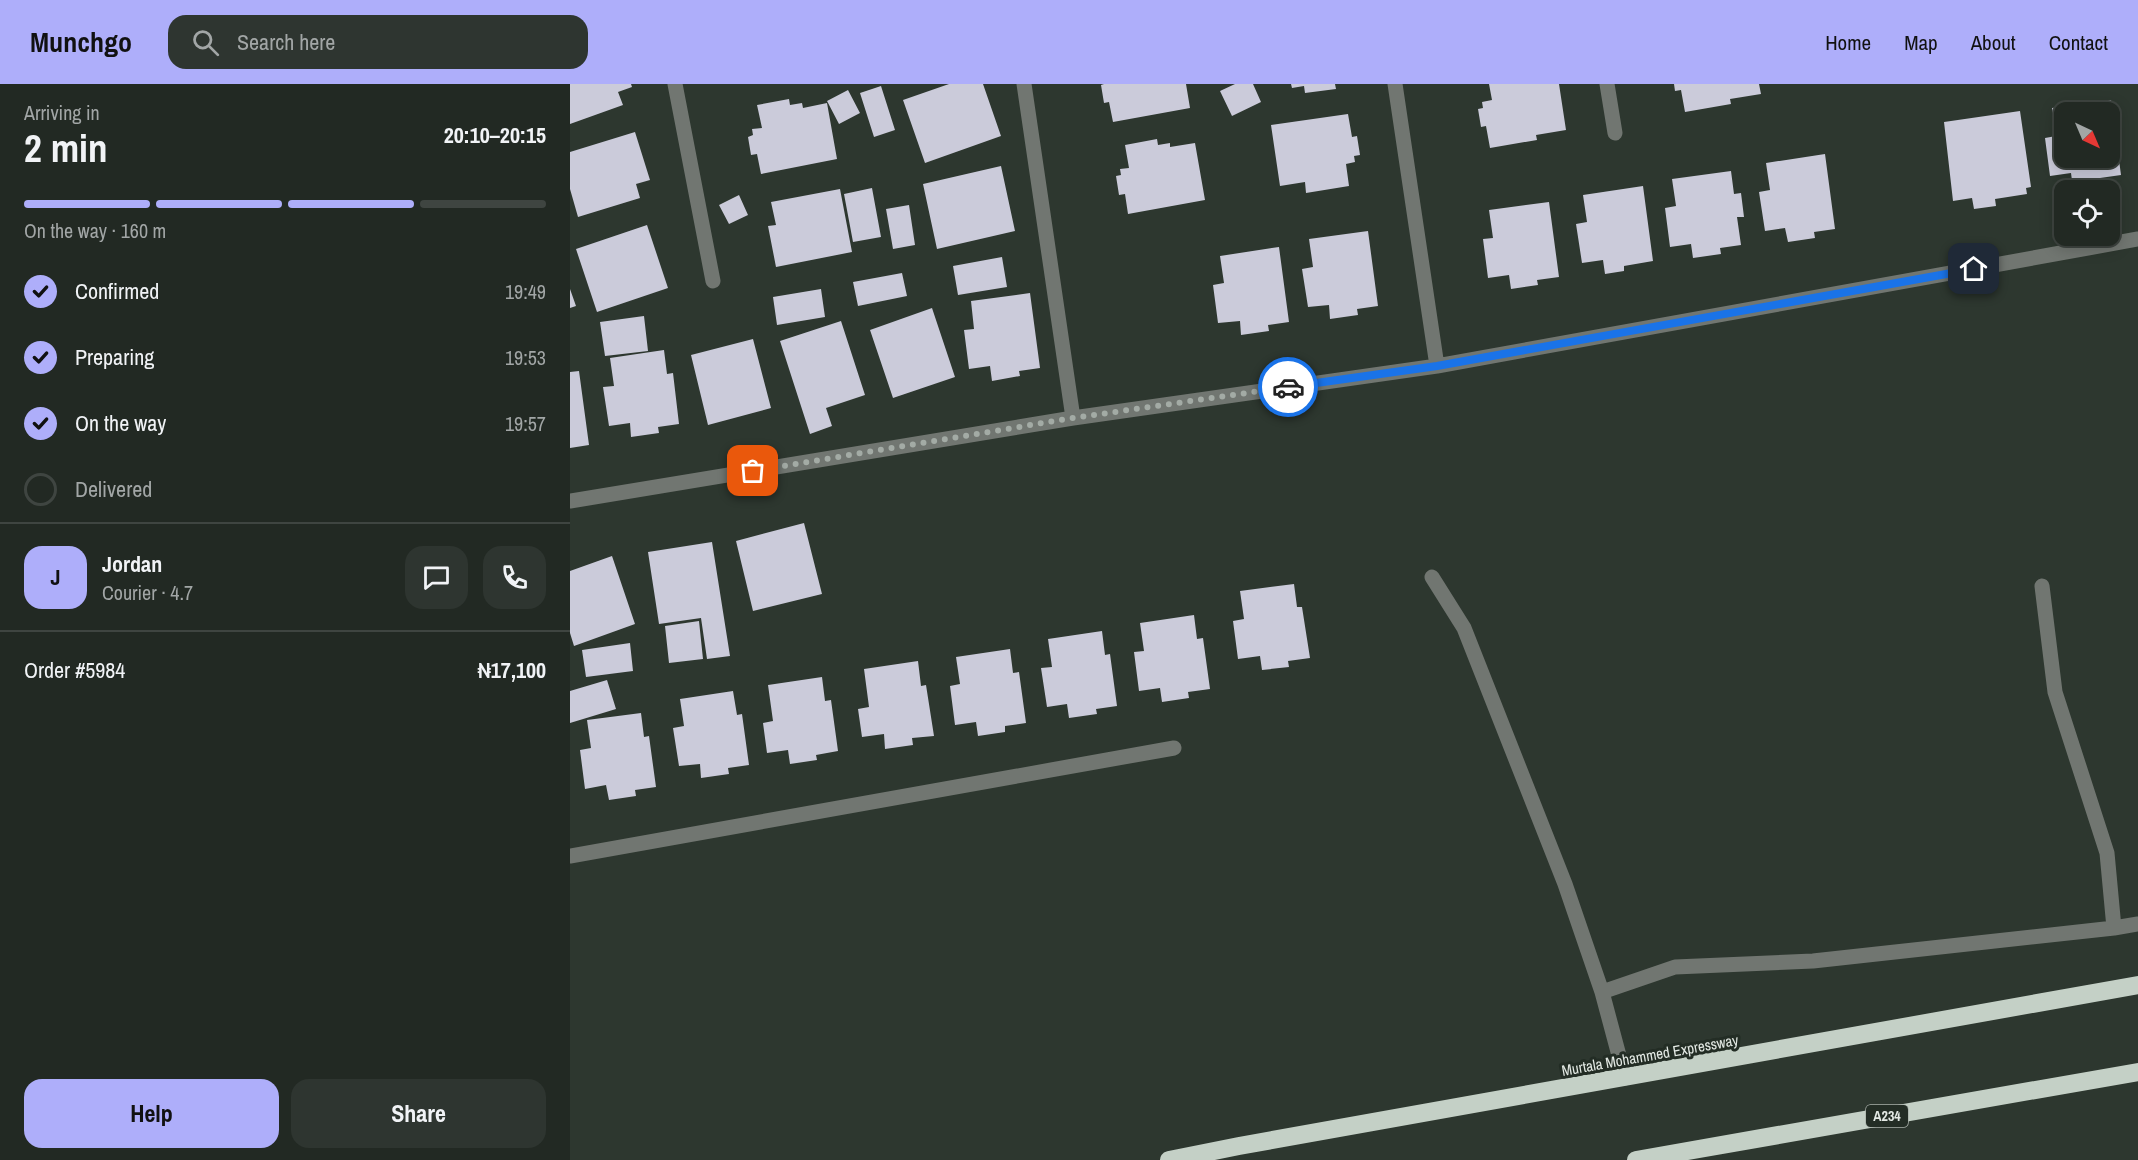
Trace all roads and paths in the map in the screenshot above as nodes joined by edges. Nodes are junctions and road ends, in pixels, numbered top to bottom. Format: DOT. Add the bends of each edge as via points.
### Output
graph roads {
  1 [pos="675,84"];
  2 [pos="1024,84"];
  3 [pos="1395,84"];
  4 [pos="1607,84"];
  5 [pos="1615,133"];
  6 [pos="2138,239"];
  7 [pos="713,281"];
  8 [pos="1437,366"];
  9 [pos="1073,418"];
  10 [pos="570,501"];
  11 [pos="1432,577"];
  12 [pos="2042,586"];
  13 [pos="1174,748"];
  14 [pos="570,856"];
  15 [pos="2138,924"];
  16 [pos="2114,928"];
  17 [pos="2138,986"];
  18 [pos="1602,992"];
  19 [pos="2138,1072"];
  20 [pos="1625,1078"];
  21 [pos="1169,1160"];
  22 [pos="1636,1160"];
  1 -- 7 [label="street"];
  2 -- 9 [label="street"];
  3 -- 8 [label="street"];
  4 -- 5 [label="street"];
  6 -- 8 [label="street"];
  8 -- 9 [label="street"];
  9 -- 10 [label="street"];
  11 -- 18 [label="street" via="1464,628 1565,884"];
  12 -- 16 [label="street" via="2055,692 2107,853"];
  13 -- 14 [label="street"];
  15 -- 16 [label="street"];
  16 -- 18 [label="street" via="1813,961 1675,967"];
  17 -- 20 [label="highway, Murtala Mohammed Expressway"];
  18 -- 20 [label="street"];
  19 -- 22 [label="highway, A234"];
  20 -- 21 [label="highway, Murtala Mohammed Expressway"];
}
